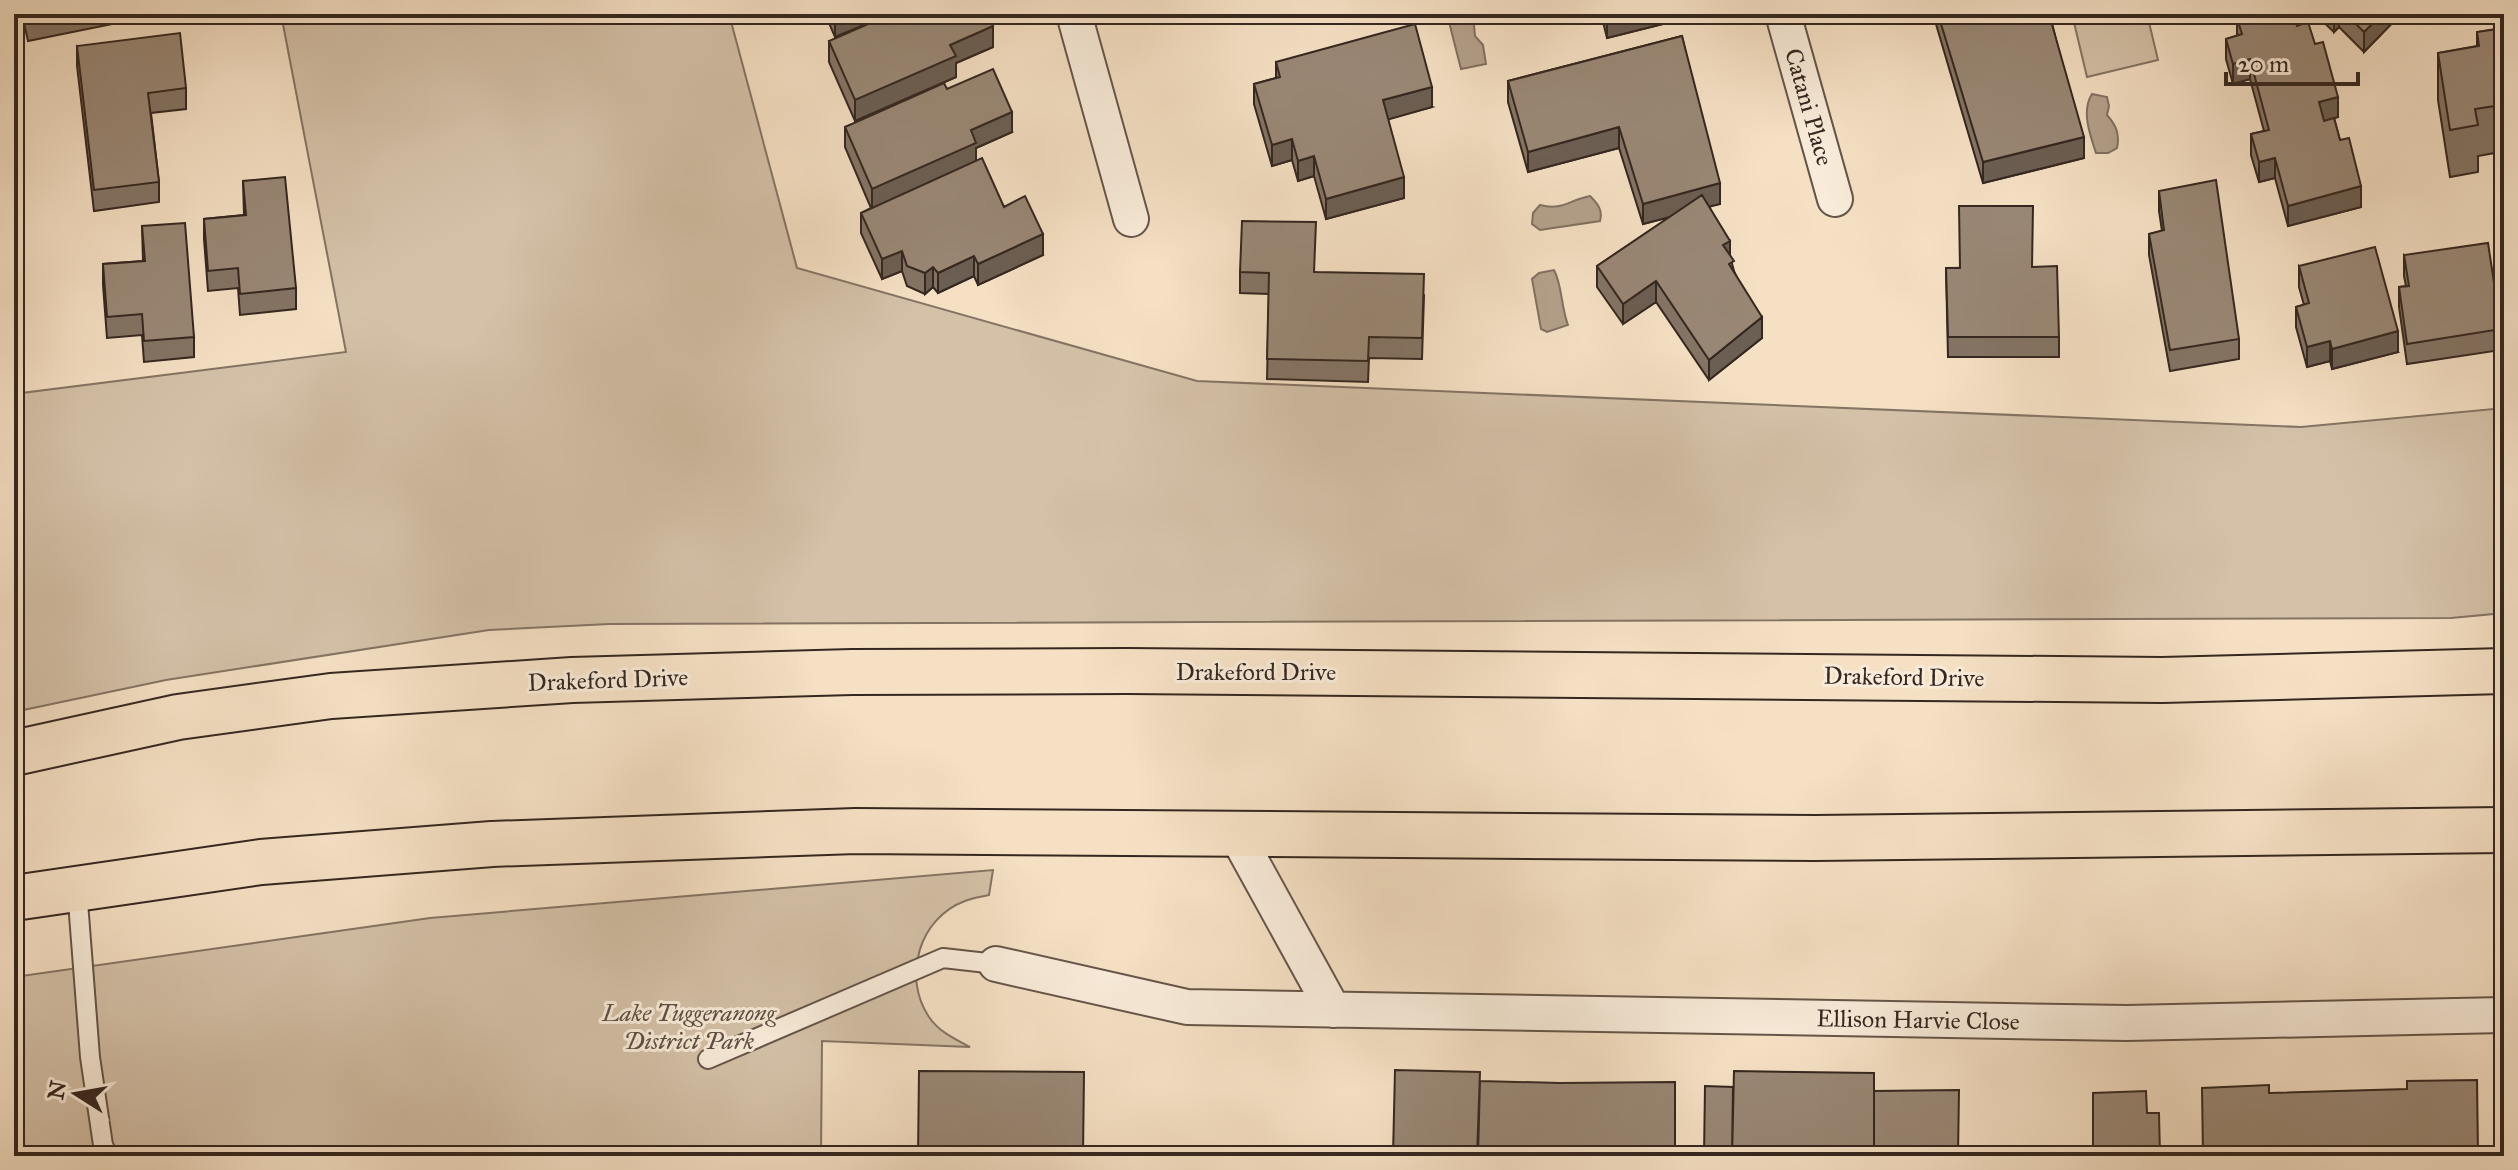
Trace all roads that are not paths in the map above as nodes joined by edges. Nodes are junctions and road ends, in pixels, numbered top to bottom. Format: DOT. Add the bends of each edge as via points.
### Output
graph roads {
  1 [pos="1074,14"];
  2 [pos="1783,14"];
  3 [pos="1835,199"];
  4 [pos="1131,219"];
  5 [pos="2504,671"];
  6 [pos="14,753"];
  7 [pos="2504,830"];
  8 [pos="1235,832"];
  9 [pos="77,889"];
  10 [pos="14,898"];
  11 [pos="996,964"];
  12 [pos="1333,1010"];
  13 [pos="2504,1015"];
  14 [pos="708,1059"];
  15 [pos="108,1156"];
  1 -- 4 [label="street"];
  2 -- 3 [label="street, Catani Place"];
  5 -- 6 [label="highway, Drakeford Drive" via="2162,680 1127,671 572,680 331,696 178,717"];
  7 -- 8 [label="highway" via="1815,838"];
  8 -- 9 [label="highway" via="856,831 492,844 261,862"];
  8 -- 12 [label="street"];
  9 -- 10 [label="highway"];
  9 -- 15 [label="lane" via="90,1057"];
  11 -- 12 [label="street, Ellison Harvie Close" via="1187,1007"];
  11 -- 14 [label="lane" via="943,958"];
  12 -- 13 [label="street, Ellison Harvie Close" via="2127,1023"];
}
